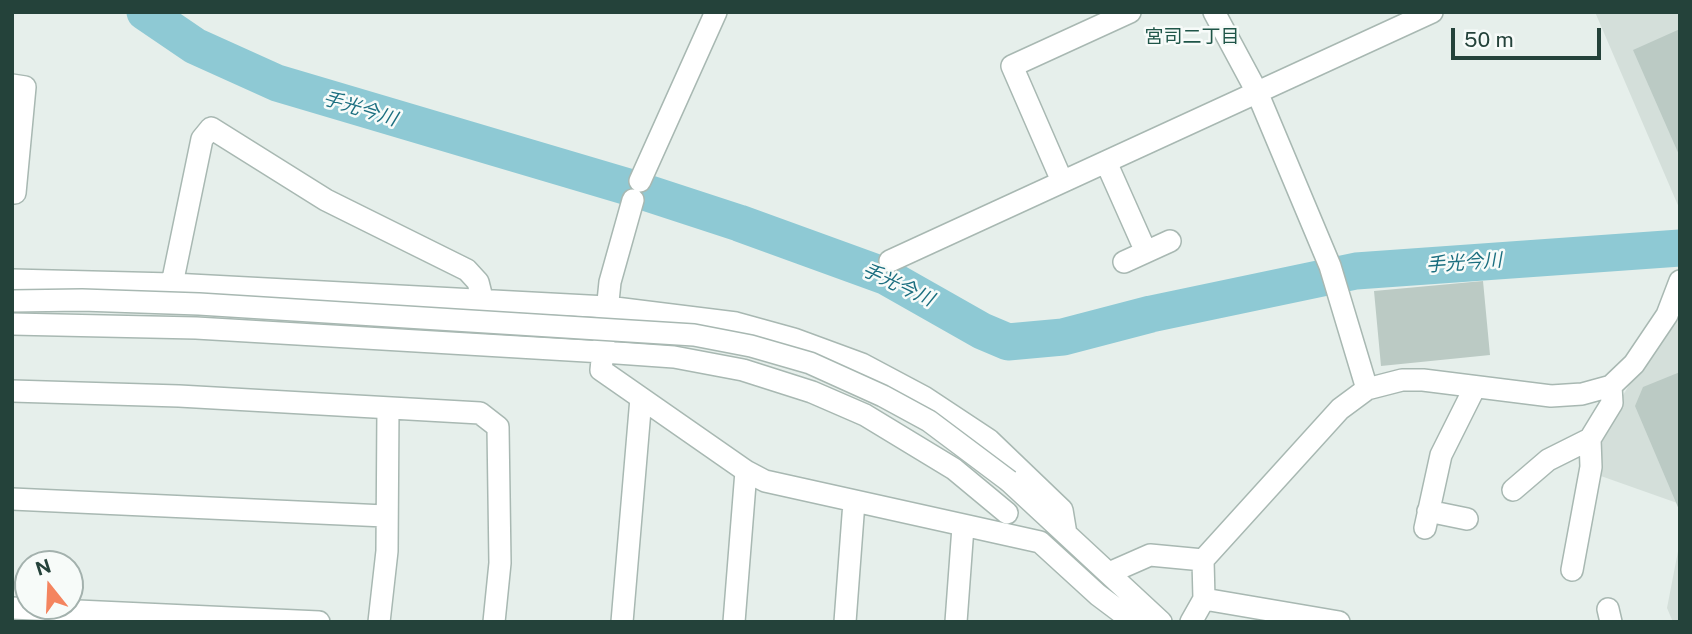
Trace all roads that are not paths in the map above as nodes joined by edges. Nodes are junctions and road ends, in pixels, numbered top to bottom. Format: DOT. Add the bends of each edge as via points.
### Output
graph roads {
  1 [pos="716,12"];
  2 [pos="1130,12"];
  3 [pos="1214,12"];
  4 [pos="1432,12"];
  5 [pos="12,85"];
  6 [pos="1256,92"];
  7 [pos="1106,163"];
  8 [pos="1062,181"];
  9 [pos="12,193"];
  10 [pos="1170,240"];
  11 [pos="1146,252"];
  12 [pos="890,261"];
  13 [pos="1124,262"];
  14 [pos="12,280"];
  15 [pos="1680,281"];
  16 [pos="172,284"];
  17 [pos="485,300"];
  18 [pos="12,301"];
  19 [pos="607,307"];
  20 [pos="12,324"];
  21 [pos="485,345"];
  22 [pos="603,352"];
  23 [pos="1611,386"];
  24 [pos="1475,387"];
  25 [pos="1367,389"];
  26 [pos="12,391"];
  27 [pos="641,398"];
  28 [pos="388,408"];
  29 [pos="1590,439"];
  30 [pos="746,471"];
  31 [pos="1017,488"];
  32 [pos="1513,490"];
  33 [pos="12,499"];
  34 [pos="854,502"];
  35 [pos="1007,513"];
  36 [pos="385,516"];
  37 [pos="1467,519"];
  38 [pos="963,527"];
  39 [pos="989,533"];
  40 [pos="1066,534"];
  41 [pos="1203,560"];
  42 [pos="1572,570"];
  43 [pos="1109,573"];
  44 [pos="1204,599"];
  45 [pos="12,608"];
  46 [pos="319,622"];
  47 [pos="379,622"];
  48 [pos="495,622"];
  49 [pos="622,622"];
  50 [pos="734,622"];
  51 [pos="845,622"];
  52 [pos="956,622"];
  53 [pos="1134,622"];
  54 [pos="1161,622"];
  55 [pos="1191,622"];
  56 [pos="1339,622"];
  1 -- 19 [label="street" via="636,190"];
  2 -- 8 [label="street" via="1012,66"];
  3 -- 6 [label="street"];
  4 -- 6 [label="street"];
  5 -- 9 [label="street" via="25,87"];
  6 -- 7 [label="street"];
  6 -- 25 [label="street" via="1332,275"];
  7 -- 8 [label="street"];
  7 -- 11 [label="street"];
  8 -- 12 [label="street"];
  10 -- 11 [label="street"];
  11 -- 13 [label="street"];
  14 -- 16 [label="street"];
  15 -- 23 [label="street" via="1667,315 1634,364"];
  16 -- 17 [label="street"];
  16 -- 17 [label="street" via="202,139 211,128 326,200 467,270"];
  17 -- 19 [label="street"];
  17 -- 21 [label="street"];
  18 -- 31 [label="street, bridge" via="199,304 694,334 810,363 883,396 929,421"];
  19 -- 22 [label="street"];
  19 -- 40 [label="street" via="736,323 862,364 924,397 989,440 1062,510"];
  20 -- 21 [label="street" via="196,328"];
  21 -- 22 [label="street"];
  22 -- 27 [label="street" via="601,370"];
  22 -- 35 [label="street" via="708,363 812,391 914,442"];
  23 -- 24 [label="street" via="1551,396"];
  23 -- 29 [label="street" via="1612,403"];
  24 -- 25 [label="street" via="1402,380"];
  24 -- 37 [label="street" via="1441,455 1427,520"];
  25 -- 41 [label="street" via="1340,409"];
  26 -- 28 [label="street"];
  27 -- 30 [label="street"];
  27 -- 49 [label="street"];
  28 -- 36 [label="street"];
  28 -- 48 [label="street" via="480,412 498,426 500,563"];
  29 -- 32 [label="street" via="1548,460"];
  29 -- 42 [label="street" via="1591,467"];
  30 -- 34 [label="street" via="765,481"];
  30 -- 50 [label="street"];
  31 -- 35 [label="street"];
  31 -- 40 [label="street"];
  33 -- 36 [label="street"];
  34 -- 38 [label="street"];
  34 -- 51 [label="street"];
  35 -- 39 [label="street"];
  36 -- 47 [label="street" via="387,551"];
  38 -- 39 [label="street"];
  38 -- 52 [label="street"];
  39 -- 53 [label="street" via="1040,542"];
  40 -- 43 [label="street"];
  41 -- 43 [label="street" via="1150,555"];
  41 -- 44 [label="street"];
  43 -- 54 [label="street"];
  44 -- 55 [label="street"];
  44 -- 56 [label="street"];
  45 -- 46 [label="street"];
}
